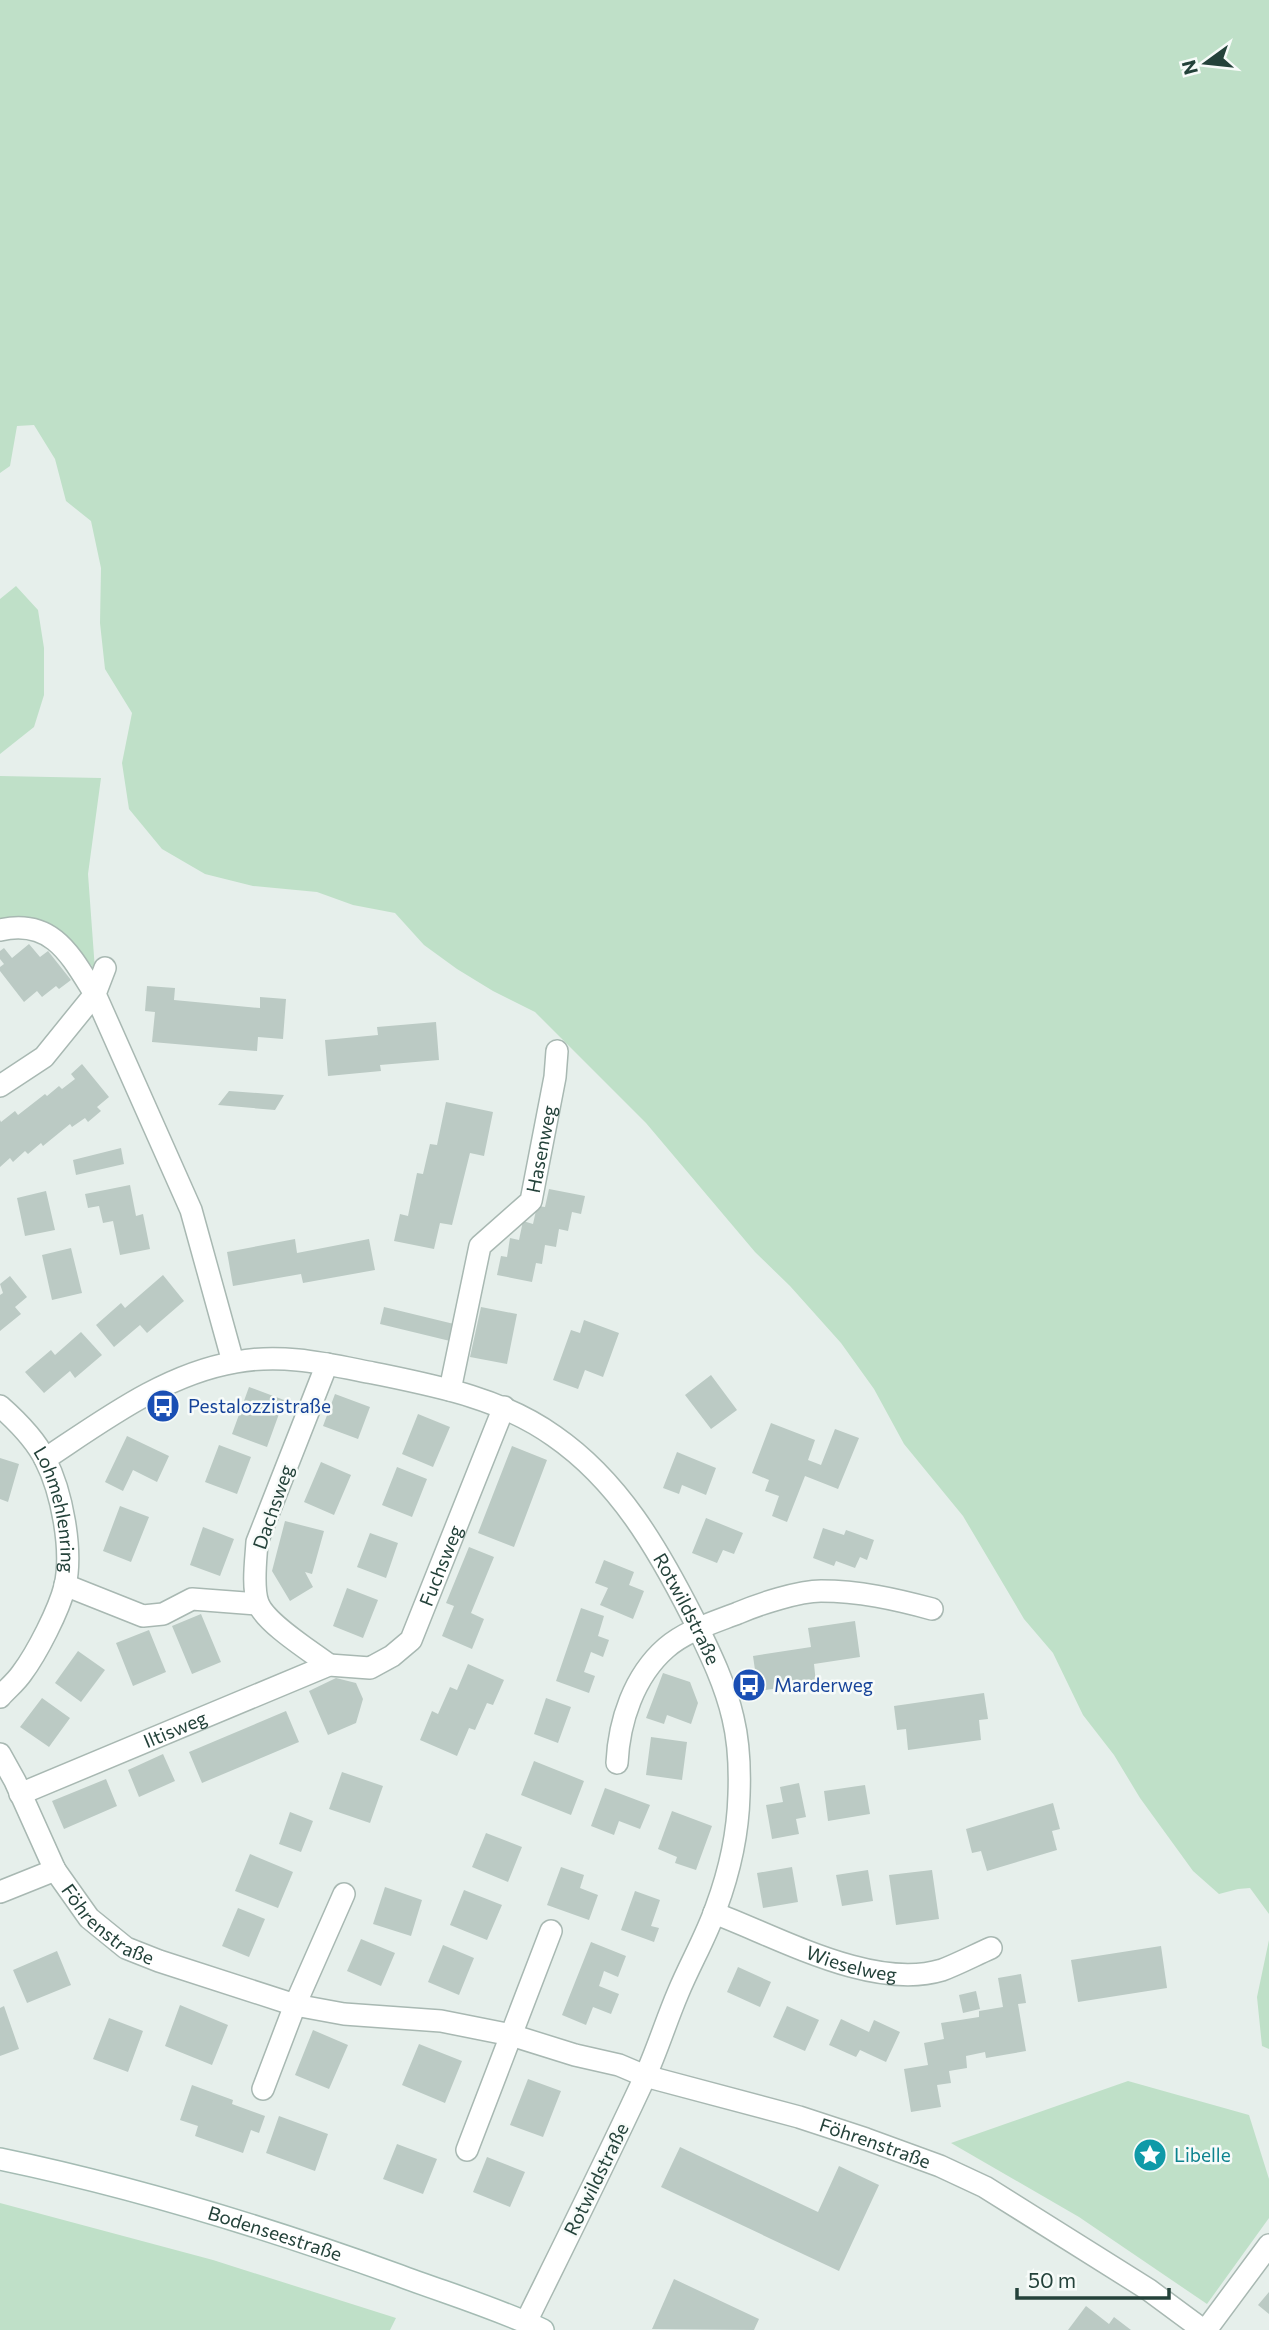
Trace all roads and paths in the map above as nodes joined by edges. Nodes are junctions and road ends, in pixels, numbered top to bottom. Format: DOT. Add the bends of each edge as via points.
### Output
graph roads {
  1 [pos="0,930"];
  2 [pos="105,968"];
  3 [pos="95,994"];
  4 [pos="557,1051"];
  5 [pos="0,1086"];
  6 [pos="233,1362"];
  7 [pos="327,1364"];
  8 [pos="450,1390"];
  9 [pos="0,1406"];
  10 [pos="504,1407"];
  11 [pos="45,1459"];
  12 [pos="65,1585"];
  13 [pos="258,1604"];
  14 [pos="932,1609"];
  15 [pos="698,1629"];
  16 [pos="329,1665"];
  17 [pos="0,1697"];
  18 [pos="0,1754"];
  19 [pos="617,1763"];
  20 [pos="20,1794"];
  21 [pos="55,1870"];
  22 [pos="0,1892"];
  23 [pos="344,1894"];
  24 [pos="714,1913"];
  25 [pos="551,1931"];
  26 [pos="991,1948"];
  27 [pos="295,2005"];
  28 [pos="511,2035"];
  29 [pos="645,2076"];
  30 [pos="263,2089"];
  31 [pos="467,2150"];
  32 [pos="0,2158"];
  33 [pos="1269,2245"];
  34 [pos="535,2326"];
  35 [pos="1205,2330"];
  1 -- 3 [label="street" via="45,932 65,948"];
  2 -- 3 [label="street"];
  3 -- 5 [label="street" via="44,1057"];
  3 -- 6 [label="street" via="191,1210"];
  4 -- 8 [label="street, Hasenweg" via="531,1201 480,1246"];
  6 -- 7 [label="street, Rotwildstraße" via="288,1357"];
  6 -- 11 [label="street, Rotwildstraße" via="158,1388"];
  7 -- 8 [label="street, Rotwildstraße"];
  7 -- 13 [label="street, Dachsweg" via="257,1542"];
  8 -- 10 [label="street, Rotwildstraße"];
  9 -- 11 [label="street, Lohmehlenring"];
  10 -- 15 [label="street, Rotwildstraße" via="553,1435 594,1468 633,1513"];
  10 -- 16 [label="street, Fuchsweg" via="411,1640 370,1668"];
  11 -- 12 [label="street, Lohmehlenring" via="66,1528"];
  12 -- 13 [label="street" via="143,1616 163,1614 192,1599"];
  12 -- 17 [label="street, Lohmehlenring" via="22,1674"];
  13 -- 16 [label="street" via="271,1621"];
  14 -- 15 [label="street" via="873,1594 818,1591 757,1605"];
  15 -- 19 [label="street" via="667,1646 647,1669 625,1711"];
  15 -- 24 [label="street, Rotwildstraße" via="726,1694 739,1756 734,1843"];
  16 -- 20 [label="street, Iltisweg"];
  18 -- 20 [label="street, Föhrenstraße"];
  20 -- 21 [label="street, Föhrenstraße"];
  21 -- 22 [label="street"];
  21 -- 27 [label="street, Föhrenstraße" via="89,1919 126,1948"];
  23 -- 27 [label="street"];
  24 -- 26 [label="street, Wieselweg" via="835,1961 897,1975 940,1970"];
  24 -- 29 [label="street, Rotwildstraße"];
  25 -- 28 [label="street"];
  27 -- 28 [label="street, Föhrenstraße" via="344,2014 441,2021"];
  27 -- 30 [label="street"];
  28 -- 29 [label="street, Föhrenstraße"];
  28 -- 31 [label="street"];
  29 -- 34 [label="street, Rotwildstraße"];
  29 -- 35 [label="street, Föhrenstraße" via="799,2117 940,2166 1019,2207"];
  32 -- 34 [label="street, Bodenseestraße" via="217,2214"];
  33 -- 35 [label="street, Föhrenstraße"];
}
